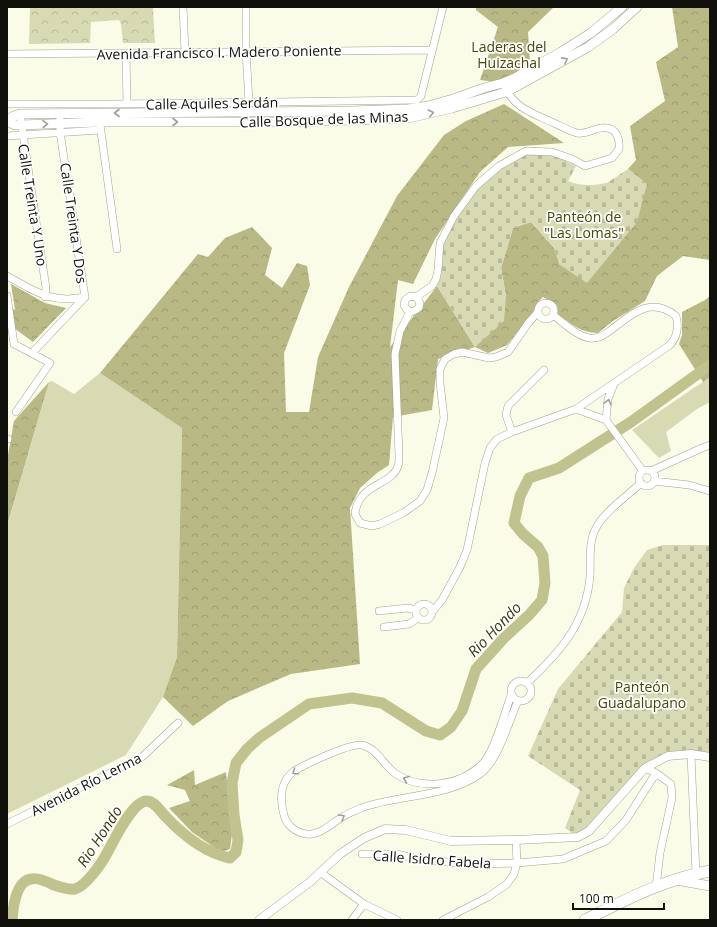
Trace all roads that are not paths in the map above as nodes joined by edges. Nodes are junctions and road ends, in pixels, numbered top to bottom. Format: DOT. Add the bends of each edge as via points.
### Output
graph roads {
  1 [pos="183,7"];
  2 [pos="246,7"];
  3 [pos="443,7"];
  4 [pos="622,7"];
  5 [pos="637,7"];
  6 [pos="432,50"];
  7 [pos="246,51"];
  8 [pos="185,52"];
  9 [pos="126,53"];
  10 [pos="7,54"];
  11 [pos="504,87"];
  12 [pos="249,102"];
  13 [pos="7,104"];
  14 [pos="127,104"];
  15 [pos="60,113"];
  16 [pos="20,114"];
  17 [pos="7,121"];
  18 [pos="99,122"];
  19 [pos="21,125"];
  20 [pos="60,128"];
  21 [pos="23,135"];
  22 [pos="7,136"];
  23 [pos="117,249"];
  24 [pos="7,276"];
  25 [pos="45,297"];
  26 [pos="85,297"];
  27 [pos="416,297"];
  28 [pos="7,300"];
  29 [pos="410,312"];
  30 [pos="538,312"];
  31 [pos="553,315"];
  32 [pos="9,322"];
  33 [pos="14,344"];
  34 [pos="7,348"];
  35 [pos="32,353"];
  36 [pos="544,370"];
  37 [pos="614,384"];
  38 [pos="576,409"];
  39 [pos="16,412"];
  40 [pos="607,422"];
  41 [pos="512,432"];
  42 [pos="710,445"];
  43 [pos="641,469"];
  44 [pos="651,471"];
  45 [pos="654,481"];
  46 [pos="641,483"];
  47 [pos="710,491"];
  48 [pos="416,610"];
  49 [pos="379,612"];
  50 [pos="432,612"];
  51 [pos="418,618"];
  52 [pos="384,627"];
  53 [pos="527,683"];
  54 [pos="512,694"];
  55 [pos="518,701"];
  56 [pos="178,724"];
  57 [pos="691,754"];
  58 [pos="710,757"];
  59 [pos="645,768"];
  60 [pos="656,773"];
  61 [pos="7,824"];
  62 [pos="516,840"];
  63 [pos="362,854"];
  64 [pos="517,863"];
  65 [pos="710,871"];
  66 [pos="320,872"];
  67 [pos="696,874"];
  68 [pos="676,880"];
  69 [pos="710,886"];
  70 [pos="656,887"];
  71 [pos="364,904"];
  72 [pos="267,917"];
  73 [pos="259,920"];
  74 [pos="352,920"];
  75 [pos="396,920"];
  76 [pos="444,920"];
  77 [pos="585,920"];
  1 -- 8 [label="street"];
  2 -- 7 [label="street"];
  3 -- 6 [label="street"];
  4 -- 11 [label="main road, Calle Bosque de las Minas" via="590,33"];
  11 -- 5 [label="main road, Calle Bosque de las Minas, one-way" via="588,47"];
  6 -- 7 [label="street, Avenida Francisco I. Madero Poniente"];
  6 -- 12 [label="street, Calle Aquiles Serdán" via="421,96 417,100"];
  7 -- 8 [label="street, Avenida Francisco I. Madero Poniente"];
  7 -- 12 [label="street"];
  8 -- 9 [label="street, Avenida Francisco I. Madero Poniente"];
  9 -- 10 [label="street, Avenida Francisco I. Madero Poniente"];
  9 -- 14 [label="street"];
  11 -- 18 [label="main road, Calle Bosque de las Minas" via="484,88 453,99 408,109"];
  11 -- 27 [label="street" via="522,109 577,133 608,128 619,138 619,149 612,158 585,166 552,152 526,151 499,166 476,186 454,216 440,243 436,279 432,286"];
  12 -- 14 [label="street, Calle Aquiles Serdán"];
  13 -- 14 [label="street, Calle Aquiles Serdán"];
  15 -- 16 [label="main road, Calle Bosque de las Minas"];
  15 -- 18 [label="main road, Calle Bosque de las Minas"];
  15 -- 20 [label="street, Calle Treinta Y Dos"];
  16 -- 17 [label="main road, Calle Bosque de las Minas"];
  16 -- 19 [label="street, Calle Treinta Y Uno"];
  17 -- 19 [label="main road, Calle Bosque de las Minas"];
  18 -- 20 [label="main road, Calle Bosque de las Minas"];
  18 -- 23 [label="street"];
  19 -- 20 [label="main road, Calle Bosque de las Minas, one-way"];
  19 -- 21 [label="street, Calle Treinta Y Uno"];
  20 -- 21 [label="street"];
  20 -- 26 [label="street, Calle Treinta Y Dos"];
  21 -- 22 [label="street"];
  21 -- 25 [label="street, Calle Treinta Y Uno" via="46,288"];
  24 -- 25 [label="street, Calle Treinta Y Dos"];
  25 -- 26 [label="street, Calle Treinta Y Dos" via="71,300"];
  26 -- 35 [label="street"];
  27 -- 29 [label="street" via="420,306"];
  27 -- 29 [label="street" via="410,296 404,302 405,308"];
  28 -- 32 [label="street"];
  29 -- 30 [label="street" via="400,331 395,354 398,467 392,475 358,500 355,514 360,523 365,525 380,524 403,513 420,501 426,490 444,418 440,369 445,359 462,352 489,358 508,352"];
  30 -- 31 [label="street" via="546,319"];
  30 -- 31 [label="street" via="540,306 549,303 554,308"];
  31 -- 37 [label="street" via="572,330 591,338 602,336 646,307 663,308 676,316 678,328 674,340"];
  32 -- 33 [label="street"];
  33 -- 34 [label="street"];
  33 -- 35 [label="street"];
  35 -- 39 [label="street" via="50,363"];
  36 -- 41 [label="street" via="508,406 506,415"];
  37 -- 38 [label="street"];
  40 -- 37 [label="street, one-way" via="608,400"];
  38 -- 40 [label="street"];
  38 -- 41 [label="street"];
  40 -- 43 [label="street"];
  41 -- 50 [label="street" via="497,439 490,448 467,550 442,600"];
  42 -- 44 [label="street"];
  43 -- 44 [label="street"];
  43 -- 46 [label="street"];
  44 -- 45 [label="street"];
  45 -- 46 [label="street" via="648,485"];
  45 -- 47 [label="street" via="689,484"];
  46 -- 53 [label="street" via="595,528 591,544 587,598 574,630 550,662"];
  48 -- 49 [label="street" via="408,608"];
  48 -- 50 [label="street" via="425,604"];
  48 -- 51 [label="street"];
  50 -- 51 [label="street" via="426,620"];
  51 -- 52 [label="street" via="409,624"];
  53 -- 54 [label="street" via="515,684 511,688"];
  53 -- 55 [label="street" via="530,694 524,701"];
  54 -- 55 [label="street"];
  54 -- 55 [label="street, one-way" via="492,749 484,762 461,778 444,783 425,784 407,780 386,766 374,751 364,745 350,746 293,772 285,781 282,793 285,818 298,832 308,834 318,832 345,815 377,803 466,783 490,764"];
  56 -- 61 [label="street, Avenida Río Lerma" via="142,757"];
  57 -- 58 [label="street"];
  57 -- 59 [label="street" via="668,756"];
  57 -- 67 [label="street"];
  59 -- 60 [label="street"];
  59 -- 62 [label="street" via="590,832 578,837"];
  60 -- 64 [label="street, Calle Isidro Fabela" via="626,820 606,841 563,859"];
  60 -- 70 [label="street" via="671,784 672,798 660,853"];
  62 -- 64 [label="street"];
  62 -- 66 [label="street" via="451,841 406,830 385,829 364,838 340,854"];
  63 -- 64 [label="street, Calle Isidro Fabela" via="396,854 466,864"];
  64 -- 76 [label="street" via="514,874 507,884"];
  65 -- 67 [label="main road"];
  66 -- 71 [label="street"];
  66 -- 72 [label="street"];
  67 -- 68 [label="main road"];
  68 -- 69 [label="main road"];
  68 -- 70 [label="main road"];
  70 -- 77 [label="main road"];
  71 -- 74 [label="street"];
  71 -- 75 [label="street"];
  72 -- 73 [label="street"];
}
